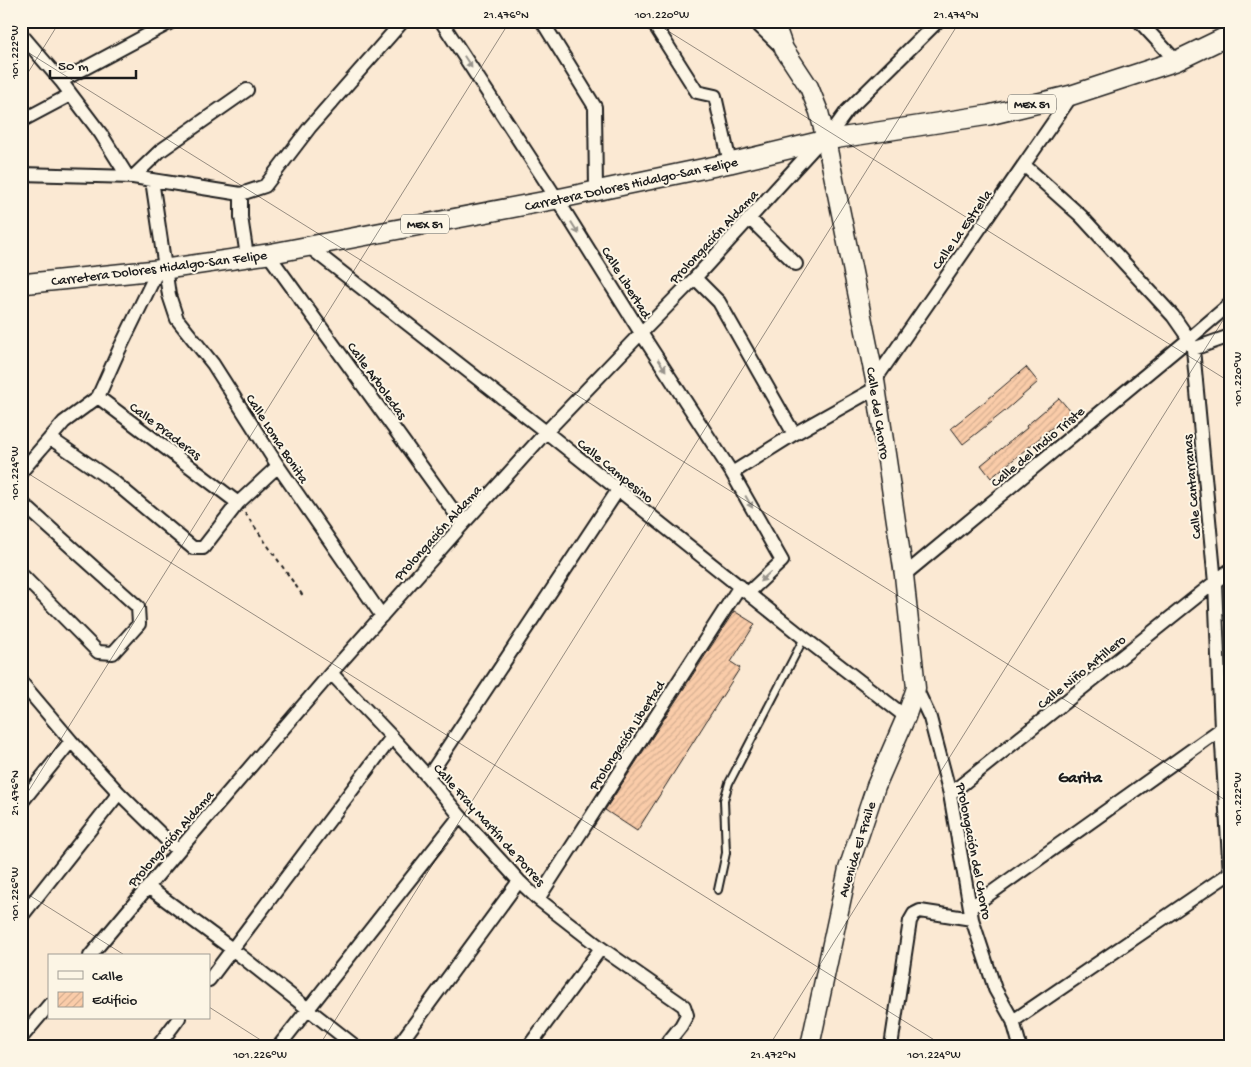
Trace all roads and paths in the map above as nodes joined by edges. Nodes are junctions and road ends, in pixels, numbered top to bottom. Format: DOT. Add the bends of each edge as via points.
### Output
graph roads {
  1 [pos="173,21"];
  2 [pos="403,21"];
  3 [pos="441,21"];
  4 [pos="542,21"];
  5 [pos="652,21"];
  6 [pos="754,21"];
  7 [pos="774,21"];
  8 [pos="938,21"];
  9 [pos="1140,21"];
  10 [pos="1230,35"];
  11 [pos="23,40"];
  12 [pos="784,50"];
  13 [pos="1176,61"];
  14 [pos="60,81"];
  15 [pos="247,90"];
  16 [pos="70,94"];
  17 [pos="1072,94"];
  18 [pos="21,122"];
  19 [pos="823,141"];
  20 [pos="730,163"];
  21 [pos="1024,165"];
  22 [pos="21,174"];
  23 [pos="131,177"];
  24 [pos="152,180"];
  25 [pos="596,190"];
  26 [pos="241,194"];
  27 [pos="557,199"];
  28 [pos="750,219"];
  29 [pos="308,246"];
  30 [pos="268,254"];
  31 [pos="247,256"];
  32 [pos="796,264"];
  33 [pos="162,269"];
  34 [pos="695,278"];
  35 [pos="21,284"];
  36 [pos="1230,304"];
  37 [pos="641,333"];
  38 [pos="1230,336"];
  39 [pos="1191,344"];
  40 [pos="876,384"];
  41 [pos="98,397"];
  42 [pos="546,432"];
  43 [pos="794,434"];
  44 [pos="50,438"];
  45 [pos="278,466"];
  46 [pos="21,472"];
  47 [pos="732,472"];
  48 [pos="618,490"];
  49 [pos="21,502"];
  50 [pos="238,503"];
  51 [pos="463,524"];
  52 [pos="782,561"];
  53 [pos="1230,570"];
  54 [pos="21,574"];
  55 [pos="904,575"];
  56 [pos="1215,583"];
  57 [pos="744,589"];
  58 [pos="303,596"];
  59 [pos="382,616"];
  60 [pos="804,638"];
  61 [pos="331,673"];
  62 [pos="21,682"];
  63 [pos="916,688"];
  64 [pos="906,717"];
  65 [pos="1221,729"];
  66 [pos="392,737"];
  67 [pos="71,740"];
  68 [pos="428,777"];
  69 [pos="1227,781"];
  70 [pos="119,793"];
  71 [pos="950,794"];
  72 [pos="21,803"];
  73 [pos="460,816"];
  74 [pos="1229,843"];
  75 [pos="178,851"];
  76 [pos="1230,874"];
  77 [pos="519,881"];
  78 [pos="148,887"];
  79 [pos="718,890"];
  80 [pos="538,899"];
  81 [pos="971,914"];
  82 [pos="21,917"];
  83 [pos="601,948"];
  84 [pos="232,949"];
  85 [pos="92,954"];
  86 [pos="210,979"];
  87 [pos="48,1006"];
  88 [pos="308,1009"];
  89 [pos="178,1020"];
  90 [pos="1013,1021"];
  91 [pos="21,1038"];
  92 [pos="158,1046"];
  93 [pos="279,1046"];
  94 [pos="355,1046"];
  95 [pos="398,1046"];
  96 [pos="529,1046"];
  97 [pos="665,1046"];
  98 [pos="810,1046"];
  99 [pos="890,1046"];
  100 [pos="1020,1046"];
  1 -- 14 [label="street"];
  2 -- 26 [label="street" via="310,127 265,186"];
  3 -- 27 [label="street, Calle Libertad, one-way"];
  4 -- 25 [label="street" via="595,107"];
  5 -- 20 [label="street" via="697,92 715,96"];
  6 -- 12 [label="street"];
  7 -- 12 [label="street"];
  8 -- 19 [label="street, Prolongación Aldama" via="847,111"];
  9 -- 13 [label="street"];
  10 -- 13 [label="main road, Carretera Dolores Hidalgo-San Felipe / MEX 51"];
  11 -- 14 [label="street"];
  12 -- 19 [label="street, Calle del Chorro" via="809,87 819,112"];
  13 -- 17 [label="main road, Carretera Dolores Hidalgo-San Felipe / MEX 51"];
  14 -- 16 [label="street"];
  15 -- 23 [label="street" via="160,151"];
  16 -- 18 [label="street"];
  16 -- 23 [label="street"];
  17 -- 19 [label="main road, Carretera Dolores Hidalgo-San Felipe / MEX 51" via="989,114"];
  17 -- 21 [label="street, Calle La Estrella"];
  19 -- 20 [label="main road, Carretera Dolores Hidalgo-San Felipe / MEX 51"];
  19 -- 28 [label="street, Prolongación Aldama"];
  19 -- 40 [label="street, Calle del Chorro"];
  20 -- 25 [label="main road, Carretera Dolores Hidalgo-San Felipe / MEX 51"];
  21 -- 39 [label="street, Calle Cantarranas" via="1081,216 1174,316"];
  21 -- 40 [label="street, Calle La Estrella"];
  22 -- 23 [label="street"];
  23 -- 24 [label="street"];
  24 -- 26 [label="street"];
  24 -- 33 [label="street, Calle Loma Bonita"];
  25 -- 27 [label="main road, Carretera Dolores Hidalgo-San Felipe / MEX 51"];
  26 -- 31 [label="street"];
  27 -- 29 [label="main road, Carretera Dolores Hidalgo-San Felipe / MEX 51"];
  27 -- 37 [label="street, Calle Libertad, one-way"];
  28 -- 32 [label="street"];
  28 -- 34 [label="street, Prolongación Aldama"];
  29 -- 30 [label="main road, Carretera Dolores Hidalgo-San Felipe / MEX 51"];
  29 -- 42 [label="street, Calle Campesino"];
  30 -- 31 [label="main road, Carretera Dolores Hidalgo-San Felipe / MEX 51"];
  30 -- 51 [label="street, Calle Arboledas"];
  31 -- 33 [label="main road, Carretera Dolores Hidalgo-San Felipe / MEX 51"];
  33 -- 35 [label="main road, Carretera Dolores Hidalgo-San Felipe / MEX 51"];
  33 -- 41 [label="street"];
  33 -- 45 [label="street, Calle Loma Bonita" via="178,319 213,364"];
  34 -- 37 [label="street, Prolongación Aldama"];
  34 -- 43 [label="street" via="719,302"];
  36 -- 39 [label="street"];
  37 -- 42 [label="street, Prolongación Aldama"];
  37 -- 47 [label="street, Calle Libertad, one-way"];
  38 -- 39 [label="street, Calle del Indio Triste"];
  39 -- 55 [label="street, Calle del Indio Triste"];
  39 -- 56 [label="street, Calle Cantarranas"];
  40 -- 43 [label="street, Calle La Estrella"];
  40 -- 55 [label="street, Calle del Chorro"];
  41 -- 44 [label="street" via="64,422"];
  41 -- 50 [label="street, Calle Praderas"];
  42 -- 48 [label="street, Calle Campesino"];
  42 -- 51 [label="street, Prolongación Aldama"];
  43 -- 47 [label="street, Calle La Estrella"];
  44 -- 46 [label="street"];
  44 -- 50 [label="street" via="114,482 194,548 203,548"];
  45 -- 50 [label="street"];
  45 -- 59 [label="street, Calle Loma Bonita"];
  47 -- 52 [label="street, Calle Libertad, one-way"];
  48 -- 57 [label="street, Calle Campesino"];
  48 -- 68 [label="street"];
  49 -- 54 [label="street" via="138,607 139,624 114,654 98,652"];
  50 -- 58 [label="path"];
  51 -- 59 [label="street, Prolongación Aldama"];
  52 -- 57 [label="street, Prolongación Libertad, one-way"];
  53 -- 56 [label="street, Calle Niño Artillero"];
  55 -- 63 [label="street, Calle del Chorro"];
  56 -- 65 [label="street, Calle Cantarranas"];
  56 -- 71 [label="street, Calle Niño Artillero"];
  57 -- 60 [label="street, Calle Campesino"];
  57 -- 80 [label="street, Prolongación Libertad"];
  59 -- 61 [label="street, Prolongación Aldama"];
  60 -- 64 [label="street, Calle Campesino"];
  60 -- 79 [label="lane" via="728,783 724,800 726,853"];
  61 -- 66 [label="street, Calle Fray Martín de Porres"];
  61 -- 75 [label="street, Prolongación Aldama"];
  62 -- 67 [label="street"];
  63 -- 64 [label="street, Avenida El Fraile"];
  63 -- 71 [label="street, Prolongación del Chorro" via="930,718"];
  64 -- 98 [label="street, Avenida El Fraile" via="876,786 848,868"];
  65 -- 69 [label="street, Calle Cantarranas"];
  65 -- 81 [label="street"];
  66 -- 68 [label="street, Calle Fray Martín de Porres"];
  66 -- 84 [label="street"];
  67 -- 70 [label="street"];
  67 -- 72 [label="street"];
  68 -- 73 [label="street, Calle Fray Martín de Porres"];
  69 -- 74 [label="street, Calle Cantarranas"];
  70 -- 75 [label="street"];
  70 -- 82 [label="street"];
  71 -- 81 [label="street, Prolongación del Chorro"];
  73 -- 77 [label="street, Calle Fray Martín de Porres"];
  73 -- 88 [label="street"];
  74 -- 76 [label="street, Calle Cantarranas"];
  75 -- 78 [label="street, Prolongación Aldama"];
  76 -- 90 [label="street"];
  77 -- 80 [label="street, Calle Fray Martín de Porres"];
  77 -- 95 [label="street"];
  78 -- 84 [label="street"];
  78 -- 85 [label="street, Prolongación Aldama"];
  80 -- 83 [label="street, Calle Fray Martín de Porres"];
  81 -- 90 [label="street, Prolongación del Chorro" via="995,989"];
  81 -- 99 [label="street" via="920,911 914,914 910,921"];
  83 -- 96 [label="street"];
  83 -- 97 [label="street, Calle Fray Martín de Porres" via="684,1006 687,1015"];
  84 -- 86 [label="street"];
  84 -- 88 [label="street"];
  87 -- 91 [label="street"];
  88 -- 93 [label="street"];
  88 -- 94 [label="street"];
  89 -- 92 [label="street"];
  90 -- 100 [label="street, Prolongación del Chorro"];
}
